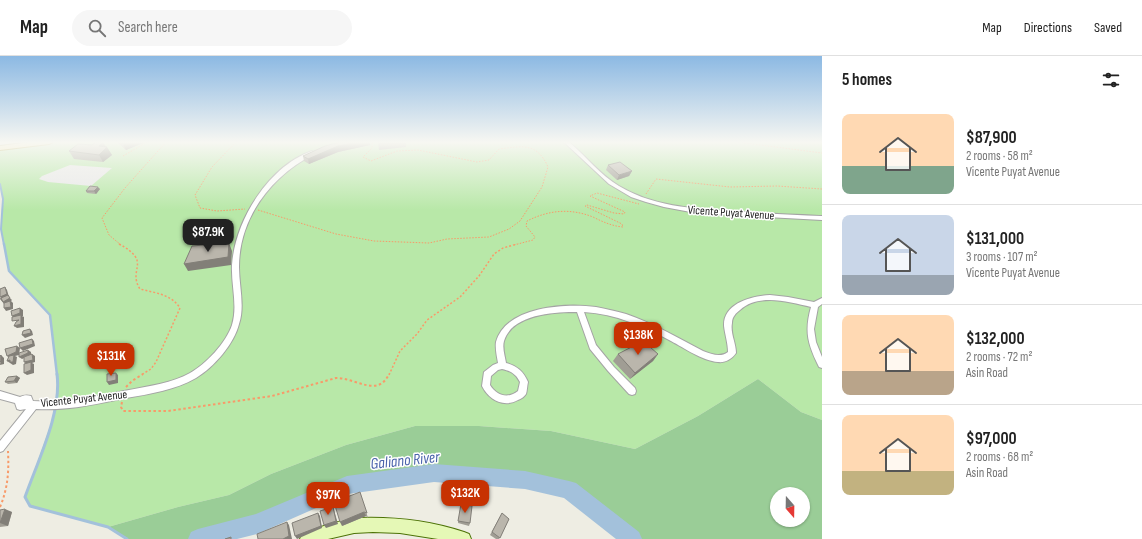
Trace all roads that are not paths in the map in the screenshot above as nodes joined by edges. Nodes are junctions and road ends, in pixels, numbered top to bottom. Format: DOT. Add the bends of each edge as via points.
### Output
graph roads {
  1 [pos="293,165"];
  2 [pos="591,165"];
  3 [pos="822,218"];
  4 [pos="822,301"];
  5 [pos="815,305"];
  6 [pos="580,310"];
  7 [pos="822,365"];
  8 [pos="502,366"];
  9 [pos="632,391"];
  10 [pos="0,395"];
  11 [pos="27,403"];
  12 [pos="0,448"];
  13 [pos="307,539"];
  14 [pos="464,539"];
  1 -- 11 [label="street, Vicente Puyat Avenue" via="276,178 253,208 238,242 238,316 235,327 217,355 198,373 164,388 123,396 46,405"];
  2 -- 3 [label="street, Vicente Puyat Avenue" via="618,188 643,199 680,209"];
  4 -- 5 [label="street"];
  5 -- 6 [label="street" via="770,297 753,299 738,306 728,322 732,353 728,358 720,360 634,320 606,312"];
  5 -- 7 [label="street" via="810,322 811,337"];
  6 -- 8 [label="street" via="550,311 520,318 504,331 500,341"];
  6 -- 9 [label="street" via="593,346"];
  8 -- 8 [label="street" via="487,374 486,386 494,396 513,400 522,393 524,382 514,369"];
  10 -- 11 [label="street, Vicente Puyat Avenue"];
  11 -- 12 [label="street"];
  13 -- 14 [label="main road" via="360,525 382,524"];
}
